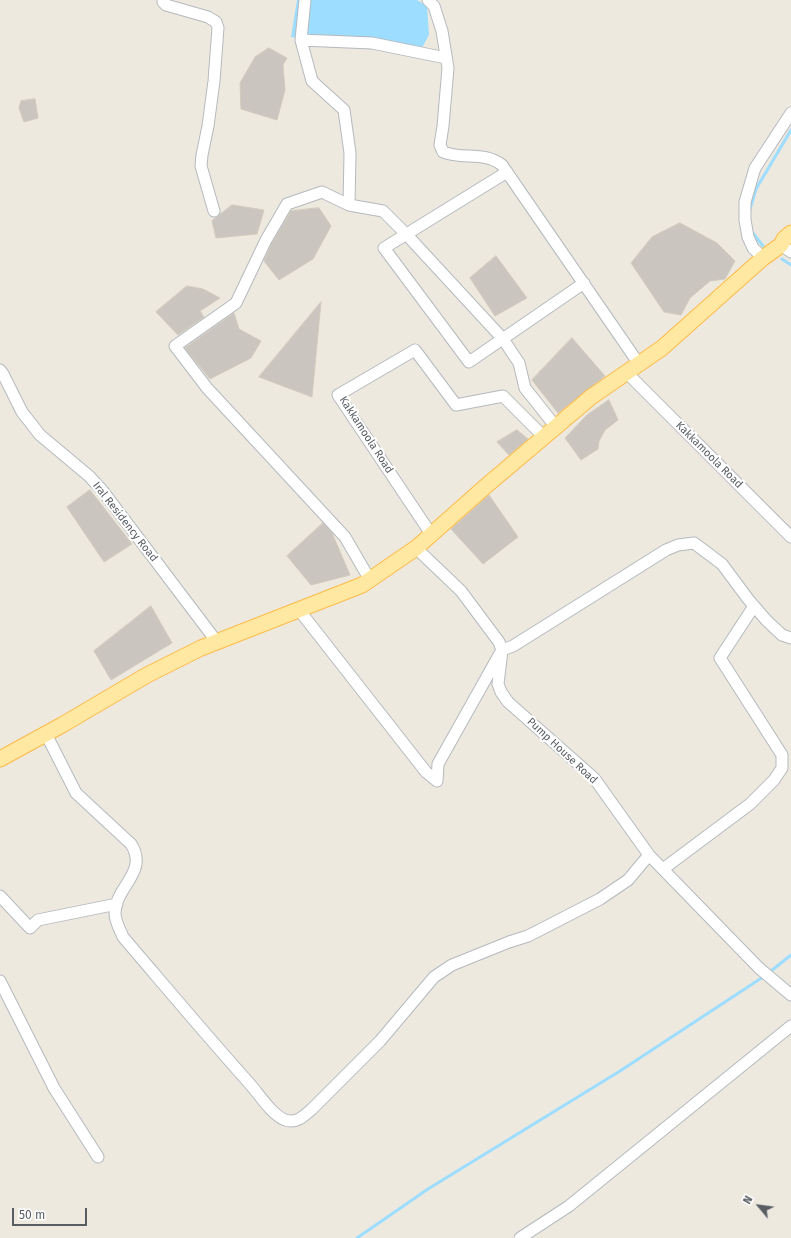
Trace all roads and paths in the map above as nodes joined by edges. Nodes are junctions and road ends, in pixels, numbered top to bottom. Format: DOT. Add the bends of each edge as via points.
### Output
graph roads {
  1 [pos="163,0"];
  2 [pos="305,0"];
  3 [pos="428,0"];
  4 [pos="301,40"];
  5 [pos="446,58"];
  6 [pos="791,114"];
  7 [pos="507,172"];
  8 [pos="349,205"];
  9 [pos="214,211"];
  10 [pos="791,233"];
  11 [pos="406,234"];
  12 [pos="786,248"];
  13 [pos="763,258"];
  14 [pos="584,283"];
  15 [pos="503,339"];
  16 [pos="640,364"];
  17 [pos="0,370"];
  18 [pos="627,373"];
  19 [pos="556,427"];
  20 [pos="544,437"];
  21 [pos="431,534"];
  22 [pos="791,537"];
  23 [pos="416,548"];
  24 [pos="370,580"];
  25 [pos="754,606"];
  26 [pos="299,610"];
  27 [pos="791,638"];
  28 [pos="217,642"];
  29 [pos="502,650"];
  30 [pos="46,734"];
  31 [pos="0,759"];
  32 [pos="649,855"];
  33 [pos="663,869"];
  34 [pos="0,896"];
  35 [pos="117,904"];
  36 [pos="0,981"];
  37 [pos="791,995"];
  38 [pos="791,1026"];
  39 [pos="98,1157"];
  40 [pos="520,1238"];
  1 -- 9 [label="street" via="166,5 208,16 216,22 218,28 214,81 201,166"];
  2 -- 4 [label="street"];
  3 -- 5 [label="street" via="434,6 442,31"];
  4 -- 5 [label="street" via="372,43"];
  4 -- 8 [label="street" via="312,81 344,110 350,153"];
  5 -- 7 [label="street" via="448,68 440,145 443,152 496,160"];
  6 -- 13 [label="street" via="755,168 745,202 748,237 753,248"];
  7 -- 11 [label="street"];
  7 -- 14 [label="street"];
  8 -- 11 [label="street" via="383,211"];
  8 -- 24 [label="street" via="322,192 287,204 266,240 236,303 175,346 207,388 345,537"];
  10 -- 12 [label="main road" via="784,239"];
  11 -- 15 [label="street"];
  11 -- 15 [label="street" via="384,248 469,362"];
  12 -- 13 [label="main road"];
  13 -- 16 [label="main road" via="662,348"];
  14 -- 15 [label="street"];
  14 -- 16 [label="street"];
  15 -- 19 [label="street" via="518,363 525,388"];
  16 -- 18 [label="main road"];
  17 -- 28 [label="street, Iral Residency Road" via="22,412 40,435 102,490"];
  18 -- 19 [label="main road" via="591,397"];
  18 -- 22 [label="street, Kakkamoola Road"];
  19 -- 20 [label="main road"];
  20 -- 21 [label="main road"];
  20 -- 21 [label="street, Kakkamoola Road" via="503,396 456,405 415,350 338,395"];
  21 -- 23 [label="main road"];
  23 -- 24 [label="main road"];
  23 -- 29 [label="street" via="461,591 499,642"];
  24 -- 26 [label="main road"];
  25 -- 27 [label="street" via="782,635"];
  25 -- 29 [label="street" via="722,564 694,544 678,545 666,550 513,646"];
  25 -- 33 [label="street" via="720,658 782,754 782,768 750,804"];
  26 -- 28 [label="main road"];
  26 -- 29 [label="street" via="426,772 437,781 438,764"];
  28 -- 30 [label="main road" via="147,675"];
  29 -- 32 [label="street, Pump House Road" via="498,684 508,702 594,778"];
  30 -- 31 [label="main road"];
  30 -- 35 [label="street" via="76,793 136,851 138,861 135,870"];
  32 -- 33 [label="street, Pump House Road"];
  32 -- 35 [label="street" via="628,880 600,899 528,936 452,965 434,977 380,1041 312,1109 294,1121 286,1121 271,1110 123,937 116,920"];
  33 -- 37 [label="street, Pump House Road" via="759,968"];
  34 -- 35 [label="street" via="30,928 38,920"];
  36 -- 39 [label="street" via="54,1088"];
  38 -- 40 [label="street" via="569,1206"];
}
